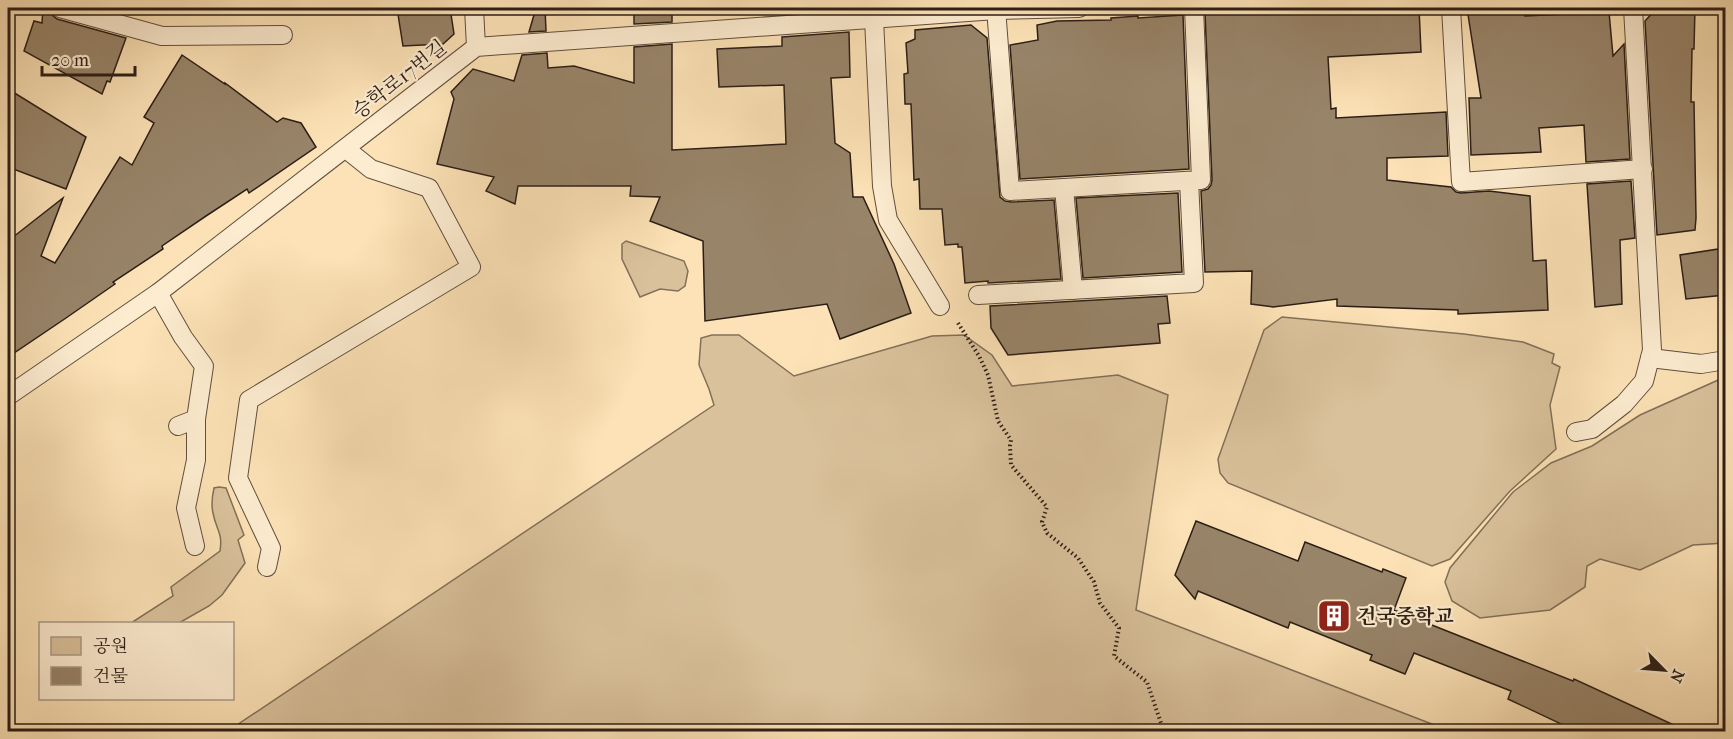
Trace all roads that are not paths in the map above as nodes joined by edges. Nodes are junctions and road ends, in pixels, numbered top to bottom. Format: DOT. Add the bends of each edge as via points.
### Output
graph roads {
  1 [pos="60,8"];
  2 [pos="474,8"];
  3 [pos="1079,8"];
  4 [pos="1194,8"];
  5 [pos="1451,8"];
  6 [pos="1633,8"];
  7 [pos="996,9"];
  8 [pos="874,19"];
  9 [pos="283,35"];
  10 [pos="476,47"];
  11 [pos="345,148"];
  12 [pos="1643,169"];
  13 [pos="1188,181"];
  14 [pos="1064,188"];
  15 [pos="1073,290"];
  16 [pos="158,293"];
  17 [pos="978,295"];
  18 [pos="940,306"];
  19 [pos="1650,358"];
  20 [pos="1725,360"];
  21 [pos="8,396"];
  22 [pos="196,419"];
  23 [pos="178,426"];
  24 [pos="1576,432"];
  25 [pos="195,546"];
  26 [pos="267,567"];
  1 -- 9 [label="lane" via="162,36"];
  2 -- 10 [label="lane"];
  3 -- 7 [label="lane, 승학로17번길"];
  4 -- 13 [label="lane" via="1201,180"];
  5 -- 12 [label="lane" via="1461,182"];
  6 -- 12 [label="lane"];
  7 -- 8 [label="lane, 승학로17번길"];
  7 -- 14 [label="lane" via="1010,192"];
  8 -- 10 [label="lane, 승학로17번길"];
  8 -- 18 [label="lane" via="882,186 888,220"];
  10 -- 11 [label="lane, 승학로17번길"];
  11 -- 16 [label="lane, 승학로17번길"];
  11 -- 26 [label="lane" via="371,169 429,188 471,267 249,400 238,478 271,548"];
  12 -- 19 [label="lane"];
  13 -- 14 [label="lane"];
  13 -- 15 [label="lane" via="1194,283"];
  14 -- 15 [label="lane"];
  15 -- 17 [label="lane"];
  16 -- 21 [label="lane, 승학로17번길"];
  16 -- 22 [label="lane" via="204,366"];
  19 -- 20 [label="lane" via="1701,364"];
  19 -- 24 [label="lane" via="1644,381 1624,404 1592,429"];
  22 -- 23 [label="lane"];
  22 -- 25 [label="lane" via="196,460 186,508"];
}
